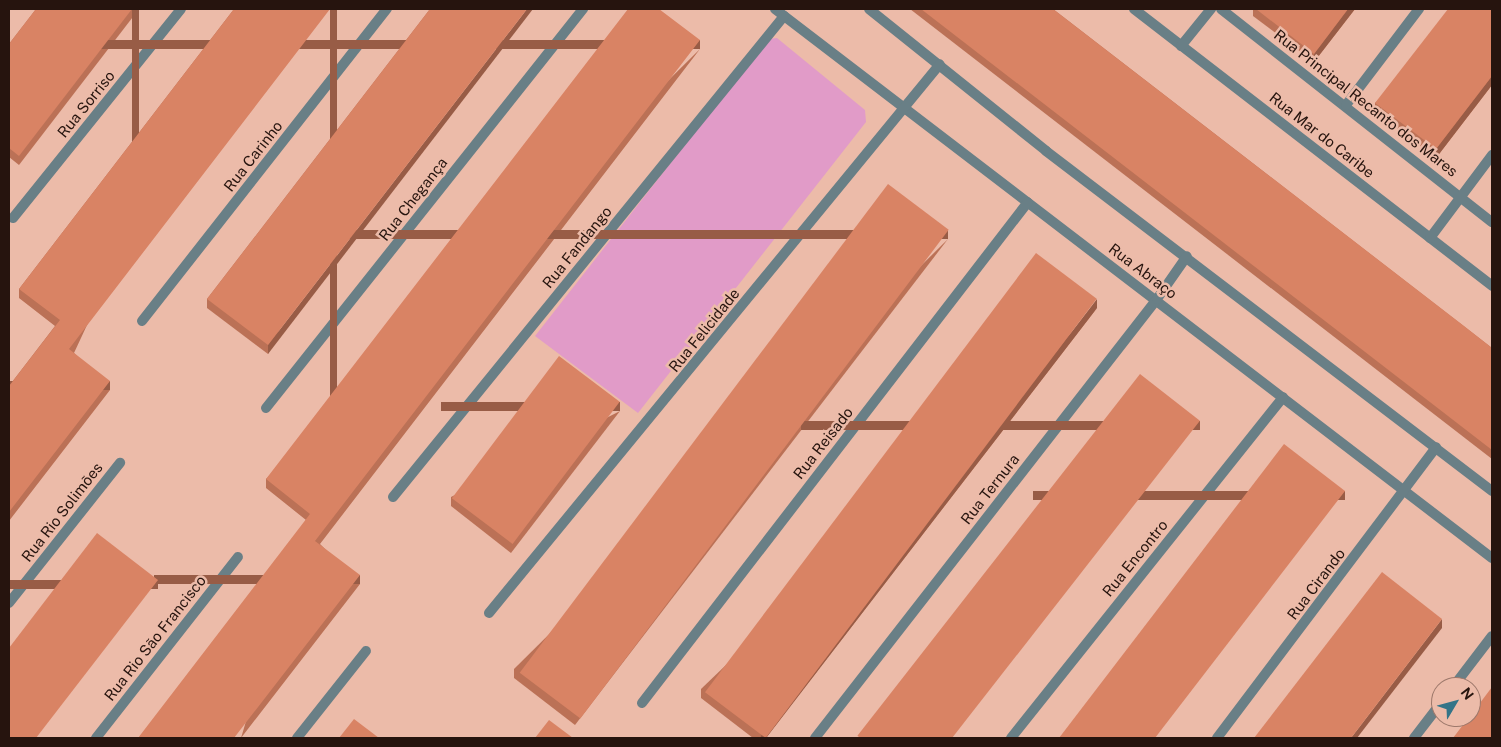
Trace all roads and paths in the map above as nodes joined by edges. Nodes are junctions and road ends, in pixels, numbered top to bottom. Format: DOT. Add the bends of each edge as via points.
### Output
graph roads {
  1 [pos="182,9"];
  2 [pos="387,9"];
  3 [pos="583,9"];
  4 [pos="869,9"];
  5 [pos="1134,9"];
  6 [pos="1211,9"];
  7 [pos="1221,9"];
  8 [pos="1419,9"];
  9 [pos="780,12"];
  10 [pos="1181,46"];
  11 [pos="940,64"];
  12 [pos="1346,105"];
  13 [pos="905,108"];
  14 [pos="1492,155"];
  15 [pos="1460,197"];
  16 [pos="1028,202"];
  17 [pos="13,218"];
  18 [pos="1492,222"];
  19 [pos="1430,238"];
  20 [pos="1187,256"];
  21 [pos="1492,286"];
  22 [pos="1156,299"];
  23 [pos="142,321"];
  24 [pos="1283,397"];
  25 [pos="266,408"];
  26 [pos="1436,447"];
  27 [pos="120,462"];
  28 [pos="1406,491"];
  29 [pos="1492,491"];
  30 [pos="393,497"];
  31 [pos="238,557"];
  32 [pos="1492,558"];
  33 [pos="9,603"];
  34 [pos="490,614"];
  35 [pos="1492,636"];
  36 [pos="366,651"];
  37 [pos="1461,677"];
  38 [pos="642,703"];
  39 [pos="1431,716"];
  40 [pos="96,738"];
  41 [pos="297,738"];
  42 [pos="814,738"];
  43 [pos="1011,738"];
  44 [pos="1217,738"];
  45 [pos="1414,738"];
  1 -- 17 [label="street, Rua Sorriso"];
  2 -- 23 [label="street, Rua Carinho"];
  3 -- 25 [label="street, Rua Chegança"];
  4 -- 11 [label="street"];
  5 -- 10 [label="street, Rua Mar do Caribe"];
  6 -- 10 [label="street"];
  7 -- 12 [label="street, Rua Principal Recanto dos Mares"];
  8 -- 12 [label="street"];
  9 -- 13 [label="street, Rua Abraço"];
  9 -- 30 [label="street, Rua Fandango"];
  10 -- 19 [label="street, Rua Mar do Caribe"];
  11 -- 13 [label="street, Rua Felicidade"];
  11 -- 20 [label="street" via="1046,151"];
  12 -- 15 [label="street, Rua Principal Recanto dos Mares"];
  13 -- 16 [label="street, Rua Abraço"];
  13 -- 34 [label="street, Rua Felicidade"];
  14 -- 15 [label="street"];
  15 -- 18 [label="street, Rua Principal Recanto dos Mares"];
  15 -- 19 [label="street"];
  16 -- 22 [label="street, Rua Abraço"];
  16 -- 38 [label="street, Rua Reisado"];
  19 -- 21 [label="street, Rua Mar do Caribe"];
  20 -- 22 [label="street, Rua Ternura"];
  20 -- 26 [label="street"];
  22 -- 24 [label="street, Rua Abraço"];
  22 -- 42 [label="street, Rua Ternura"];
  24 -- 28 [label="street, Rua Abraço"];
  24 -- 43 [label="street, Rua Encontro"];
  26 -- 28 [label="street, Rua Cirando"];
  26 -- 29 [label="street"];
  27 -- 33 [label="street, Rua Rio Solimões"];
  28 -- 32 [label="street, Rua Abraço"];
  28 -- 44 [label="street, Rua Cirando"];
  31 -- 40 [label="street, Rua Rio São Francisco"];
  35 -- 37 [label="street"];
  36 -- 41 [label="street"];
  39 -- 45 [label="street"];
}
